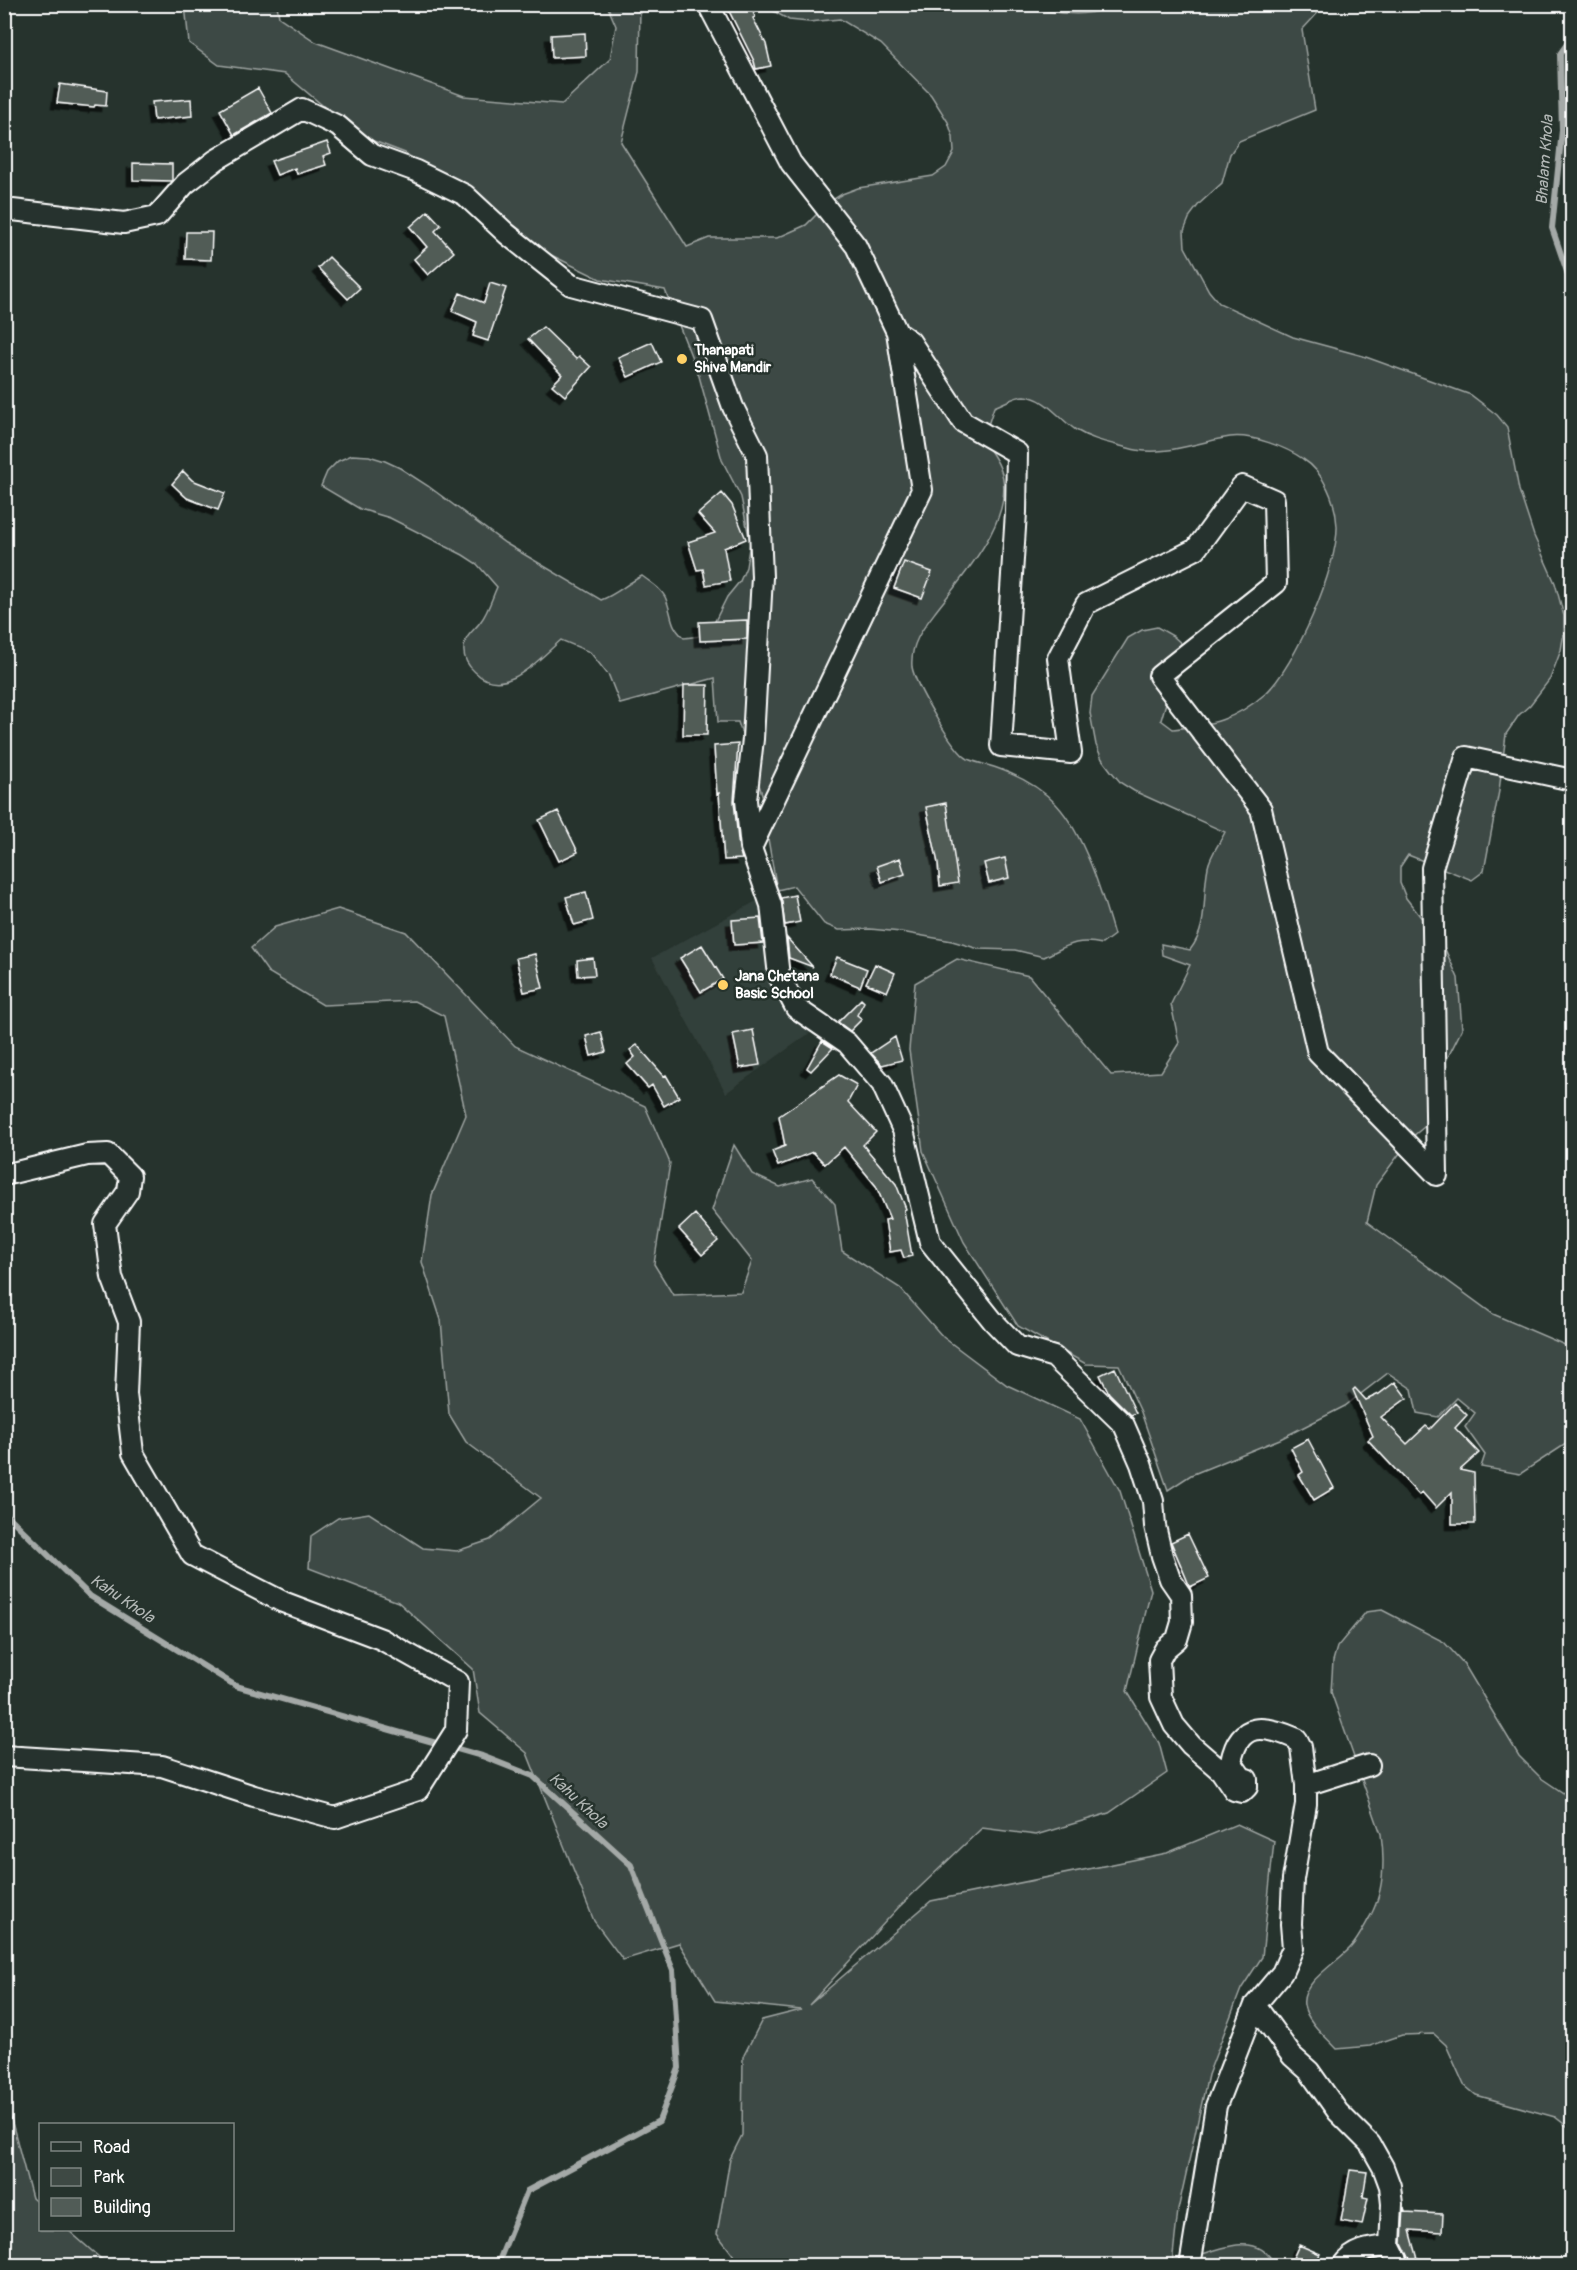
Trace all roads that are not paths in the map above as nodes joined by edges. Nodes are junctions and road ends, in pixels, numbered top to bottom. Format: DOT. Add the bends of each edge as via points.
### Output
graph roads {
  1 [pos="708,4"];
  2 [pos="4,209"];
  3 [pos="897,332"];
  4 [pos="1572,780"];
  5 [pos="751,848"];
  6 [pos="4,1175"];
  7 [pos="4,1756"];
  8 [pos="1369,1765"];
  9 [pos="1306,1785"];
  10 [pos="1255,2005"];
  11 [pos="1390,2246"];
  12 [pos="1190,2265"];
  13 [pos="1342,2265"];
  14 [pos="1400,2265"];
  1 -- 3 [label="street" via="791,163 856,246"];
  2 -- 5 [label="street" via="124,223 157,216 185,184 216,160 302,110 338,126 372,155 465,195 572,285 702,320 733,407 757,455 762,577 746,800"];
  3 -- 4 [label="street" via="910,341 963,422 1017,453 1001,746 1071,753 1058,658 1086,604 1196,549 1242,486 1274,500 1276,583 1160,676 1260,809 1318,1053 1437,1175 1432,868 1466,757"];
  3 -- 5 [label="street" via="922,490"];
  5 -- 9 [label="street" via="771,905 779,976 796,1008 847,1043 882,1084 903,1130 930,1242 1017,1346 1054,1357 1124,1425 1153,1501 1162,1556 1181,1595 1182,1622 1176,1639 1159,1660 1161,1697 1174,1725 1221,1771 1234,1790 1242,1792 1247,1779 1231,1762 1240,1736 1272,1728 1297,1739"];
  6 -- 7 [label="street" via="87,1155 108,1154 130,1176 128,1191 105,1224 112,1277 129,1322 126,1394 133,1453 192,1555 283,1602 381,1639 458,1682 456,1730 418,1790 335,1818 162,1766"];
  8 -- 9 [label="street"];
  9 -- 10 [label="street" via="1293,1879 1293,1948 1282,1973"];
  10 -- 11 [label="street" via="1338,2112 1370,2144 1383,2167 1392,2204"];
  10 -- 12 [label="street" via="1216,2106"];
  11 -- 13 [label="street" via="1364,2249"];
  11 -- 14 [label="street"];
}
